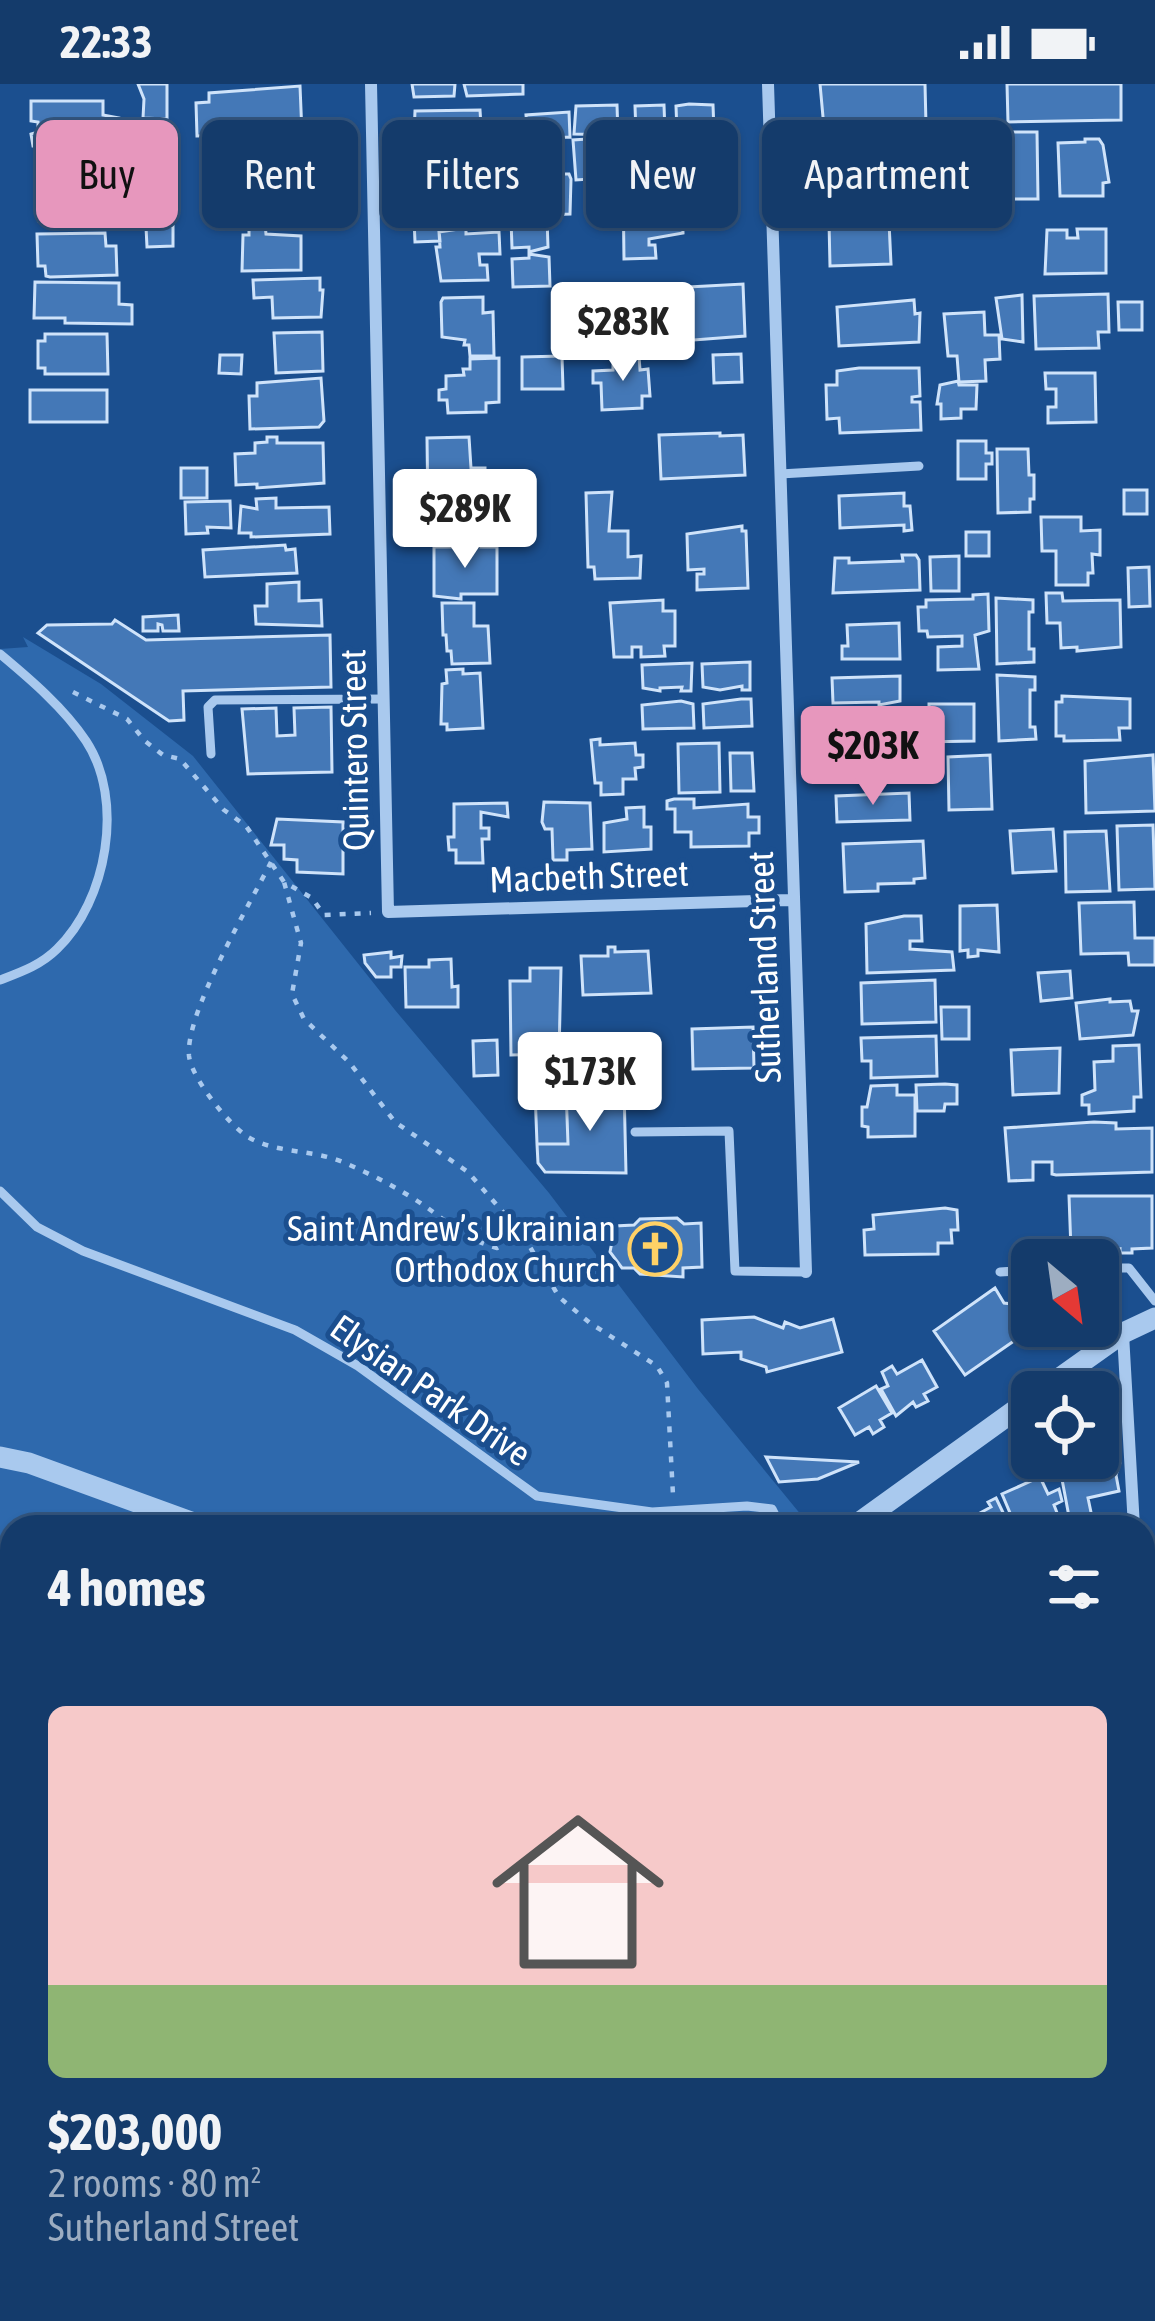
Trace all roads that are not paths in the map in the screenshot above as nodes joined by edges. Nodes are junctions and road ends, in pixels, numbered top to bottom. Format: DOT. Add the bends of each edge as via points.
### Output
graph roads {
  1 [pos="371,84"];
  2 [pos="768,84"];
  3 [pos="919,466"];
  4 [pos="780,474"];
  5 [pos="0,654"];
  6 [pos="383,699"];
  7 [pos="211,754"];
  8 [pos="791,901"];
  9 [pos="388,911"];
  10 [pos="0,980"];
  11 [pos="635,1132"];
  12 [pos="0,1191"];
  13 [pos="1119,1268"];
  14 [pos="1011,1271"];
  15 [pos="806,1272"];
  16 [pos="1000,1272"];
  17 [pos="1155,1301"];
  18 [pos="1155,1318"];
  19 [pos="1123,1333"];
  20 [pos="1070,1371"];
  21 [pos="1011,1413"];
  22 [pos="0,1457"];
  23 [pos="172,1515"];
  24 [pos="775,1515"];
  25 [pos="870,1515"];
  26 [pos="1133,1515"];
  1 -- 6 [label="street, Quintero Street"];
  2 -- 4 [label="street, Sutherland Street"];
  3 -- 4 [label="lane"];
  4 -- 8 [label="street, Sutherland Street"];
  5 -- 10 [label="lane" via="88,743 104,790 107,836 76,927 35,967"];
  6 -- 7 [label="lane" via="214,700"];
  6 -- 9 [label="street, Quintero Street"];
  8 -- 9 [label="street, Macbeth Street"];
  8 -- 15 [label="street, Sutherland Street"];
  11 -- 15 [label="lane" via="729,1132 735,1271"];
  12 -- 24 [label="lane, Elysian Park Drive" via="37,1227 83,1251 295,1330 537,1496 652,1513 747,1506"];
  13 -- 17 [label="lane" via="1129,1268"];
  14 -- 16 [label="lane"];
  18 -- 19 [label="street"];
  19 -- 20 [label="street"];
  19 -- 26 [label="street"];
  21 -- 25 [label="street"];
  22 -- 23 [label="street"];
}
